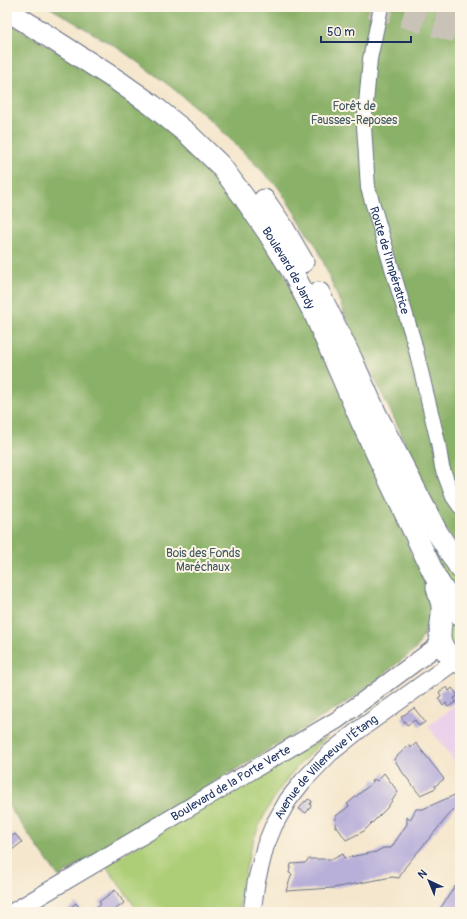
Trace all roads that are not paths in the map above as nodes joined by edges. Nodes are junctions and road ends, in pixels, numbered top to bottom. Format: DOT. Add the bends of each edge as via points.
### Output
graph roads {
  1 [pos="26,7"];
  2 [pos="381,7"];
  3 [pos="7,10"];
  4 [pos="460,507"];
  5 [pos="460,568"];
  6 [pos="454,611"];
  7 [pos="440,644"];
  8 [pos="458,662"];
  9 [pos="13,912"];
  10 [pos="252,912"];
  1 -- 5 [label="main road, Boulevard de Jardy" via="160,94 197,125 254,187 304,263 376,414 437,532"];
  2 -- 4 [label="street, Route de l'Impératrice" via="370,60 364,126 368,188 414,342 442,467 453,497"];
  3 -- 6 [label="main road, Boulevard de Jardy" via="152,104 220,165 268,231 316,317 362,423 436,578 442,607"];
  6 -- 7 [label="main road, Boulevard de Jardy" via="439,634"];
  7 -- 8 [label="main road"];
  7 -- 9 [label="street, Boulevard de la Porte Verte" via="337,720"];
  8 -- 10 [label="street, Avenue de Villeneuve l'Étang" via="330,753 303,781 288,800 265,847"];
}
